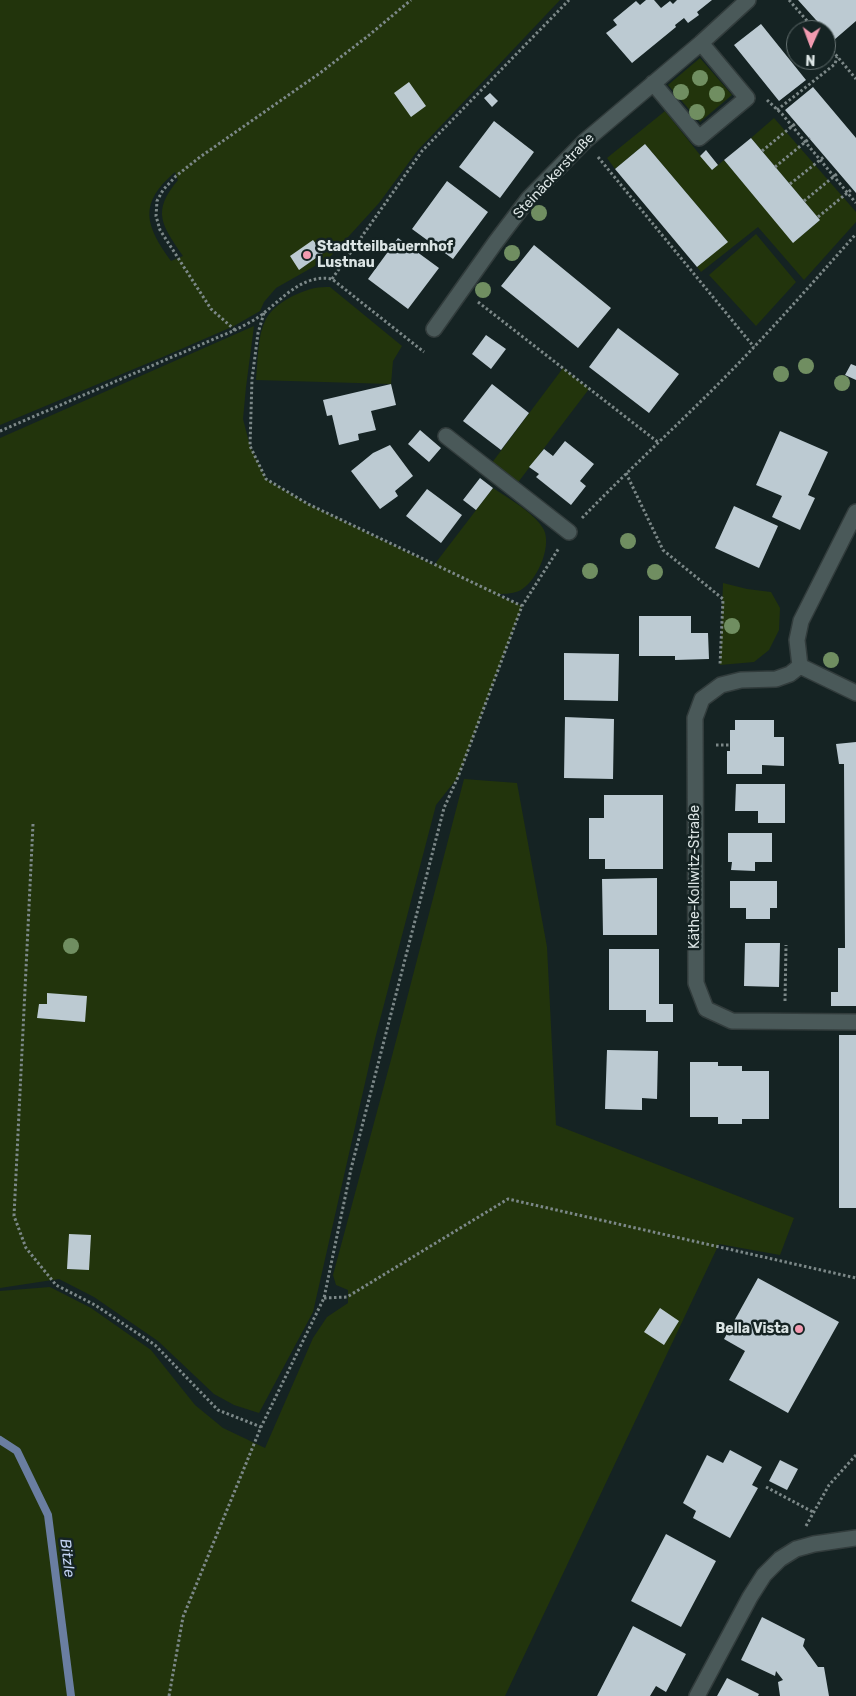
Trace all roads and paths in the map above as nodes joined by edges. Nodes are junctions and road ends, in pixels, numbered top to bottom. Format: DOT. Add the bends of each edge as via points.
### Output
graph roads {
  1 [pos="411,0"];
  2 [pos="569,0"];
  3 [pos="748,0"];
  4 [pos="789,0"];
  5 [pos="806,20"];
  6 [pos="701,43"];
  7 [pos="837,57"];
  8 [pos="856,79"];
  9 [pos="653,83"];
  10 [pos="770,103"];
  11 [pos="777,110"];
  12 [pos="796,123"];
  13 [pos="792,126"];
  14 [pos="810,138"];
  15 [pos="585,141"];
  16 [pos="805,142"];
  17 [pos="762,151"];
  18 [pos="824,156"];
  19 [pos="820,160"];
  20 [pos="775,167"];
  21 [pos="838,172"];
  22 [pos="834,176"];
  23 [pos="790,184"];
  24 [pos="852,188"];
  25 [pos="847,193"];
  26 [pos="804,201"];
  27 [pos="856,204"];
  28 [pos="818,217"];
  29 [pos="856,234"];
  30 [pos="332,279"];
  31 [pos="462,289"];
  32 [pos="264,313"];
  33 [pos="434,329"];
  34 [pos="235,330"];
  35 [pos="754,347"];
  36 [pos="424,352"];
  37 [pos="0,431"];
  38 [pos="446,436"];
  39 [pos="659,443"];
  40 [pos="626,473"];
  41 [pos="856,512"];
  42 [pos="569,532"];
  43 [pos="522,606"];
  44 [pos="800,666"];
  45 [pos="721,685"];
  46 [pos="856,693"];
  47 [pos="33,824"];
  48 [pos="786,946"];
  49 [pos="785,1021"];
  50 [pos="856,1022"];
  51 [pos="856,1278"];
  52 [pos="324,1298"];
  53 [pos="261,1427"];
  54 [pos="856,1455"];
  55 [pos="766,1488"];
  56 [pos="813,1512"];
  57 [pos="856,1538"];
  58 [pos="796,1549"];
  59 [pos="169,1696"];
  60 [pos="697,1696"];
  1 -- 34 [label="path" via="320,73 200,157 176,176 157,200 156,216 160,230 211,309"];
  2 -- 30 [label="path" via="422,151"];
  3 -- 6 [label="street, Steinäckerstraße"];
  4 -- 5 [label="path"];
  6 -- 9 [label="street, Steinäckerstraße"];
  6 -- 9 [label="street" via="748,98 699,138"];
  7 -- 8 [label="path"];
  7 -- 11 [label="path" via="836,64"];
  9 -- 15 [label="street, Steinäckerstraße"];
  10 -- 11 [label="path"];
  11 -- 13 [label="path"];
  12 -- 13 [label="path"];
  13 -- 16 [label="path"];
  13 -- 17 [label="path"];
  14 -- 16 [label="path"];
  15 -- 31 [label="street, Steinäckerstraße" via="529,198"];
  15 -- 35 [label="path"];
  16 -- 19 [label="path"];
  16 -- 20 [label="path"];
  18 -- 19 [label="path"];
  19 -- 22 [label="path"];
  19 -- 23 [label="path"];
  21 -- 22 [label="path"];
  22 -- 25 [label="path"];
  22 -- 26 [label="path"];
  24 -- 25 [label="path"];
  25 -- 27 [label="path"];
  25 -- 28 [label="path"];
  29 -- 35 [label="path"];
  30 -- 32 [label="path" via="314,278 294,288"];
  30 -- 36 [label="path"];
  31 -- 33 [label="street, Steinäckerstraße"];
  31 -- 39 [label="path"];
  32 -- 34 [label="path"];
  32 -- 43 [label="path" via="252,379 250,446 266,479 317,508"];
  34 -- 37 [label="path"];
  35 -- 39 [label="path"];
  38 -- 42 [label="street"];
  39 -- 40 [label="path"];
  40 -- 42 [label="path"];
  40 -- 45 [label="path" via="663,550 722,599"];
  41 -- 44 [label="street" via="800,621 797,640"];
  42 -- 43 [label="path"];
  43 -- 52 [label="path" via="444,808 351,1169"];
  44 -- 45 [label="street, Käthe-Kollwitz-Straße" via="790,674 776,678"];
  44 -- 46 [label="street"];
  45 -- 49 [label="street, Käthe-Kollwitz-Straße" via="702,699 695,718 696,983 706,1009 732,1021"];
  47 -- 53 [label="path" via="14,1216 26,1248 56,1285 95,1305 155,1345 218,1410"];
  48 -- 49 [label="path"];
  49 -- 50 [label="street, Käthe-Kollwitz-Straße"];
  51 -- 52 [label="path" via="508,1199 347,1297"];
  52 -- 53 [label="path"];
  53 -- 59 [label="path" via="183,1617"];
  54 -- 56 [label="path" via="829,1485"];
  55 -- 56 [label="path"];
  56 -- 58 [label="path"];
  57 -- 58 [label="street"];
  58 -- 60 [label="street" via="764,1575"];
}
